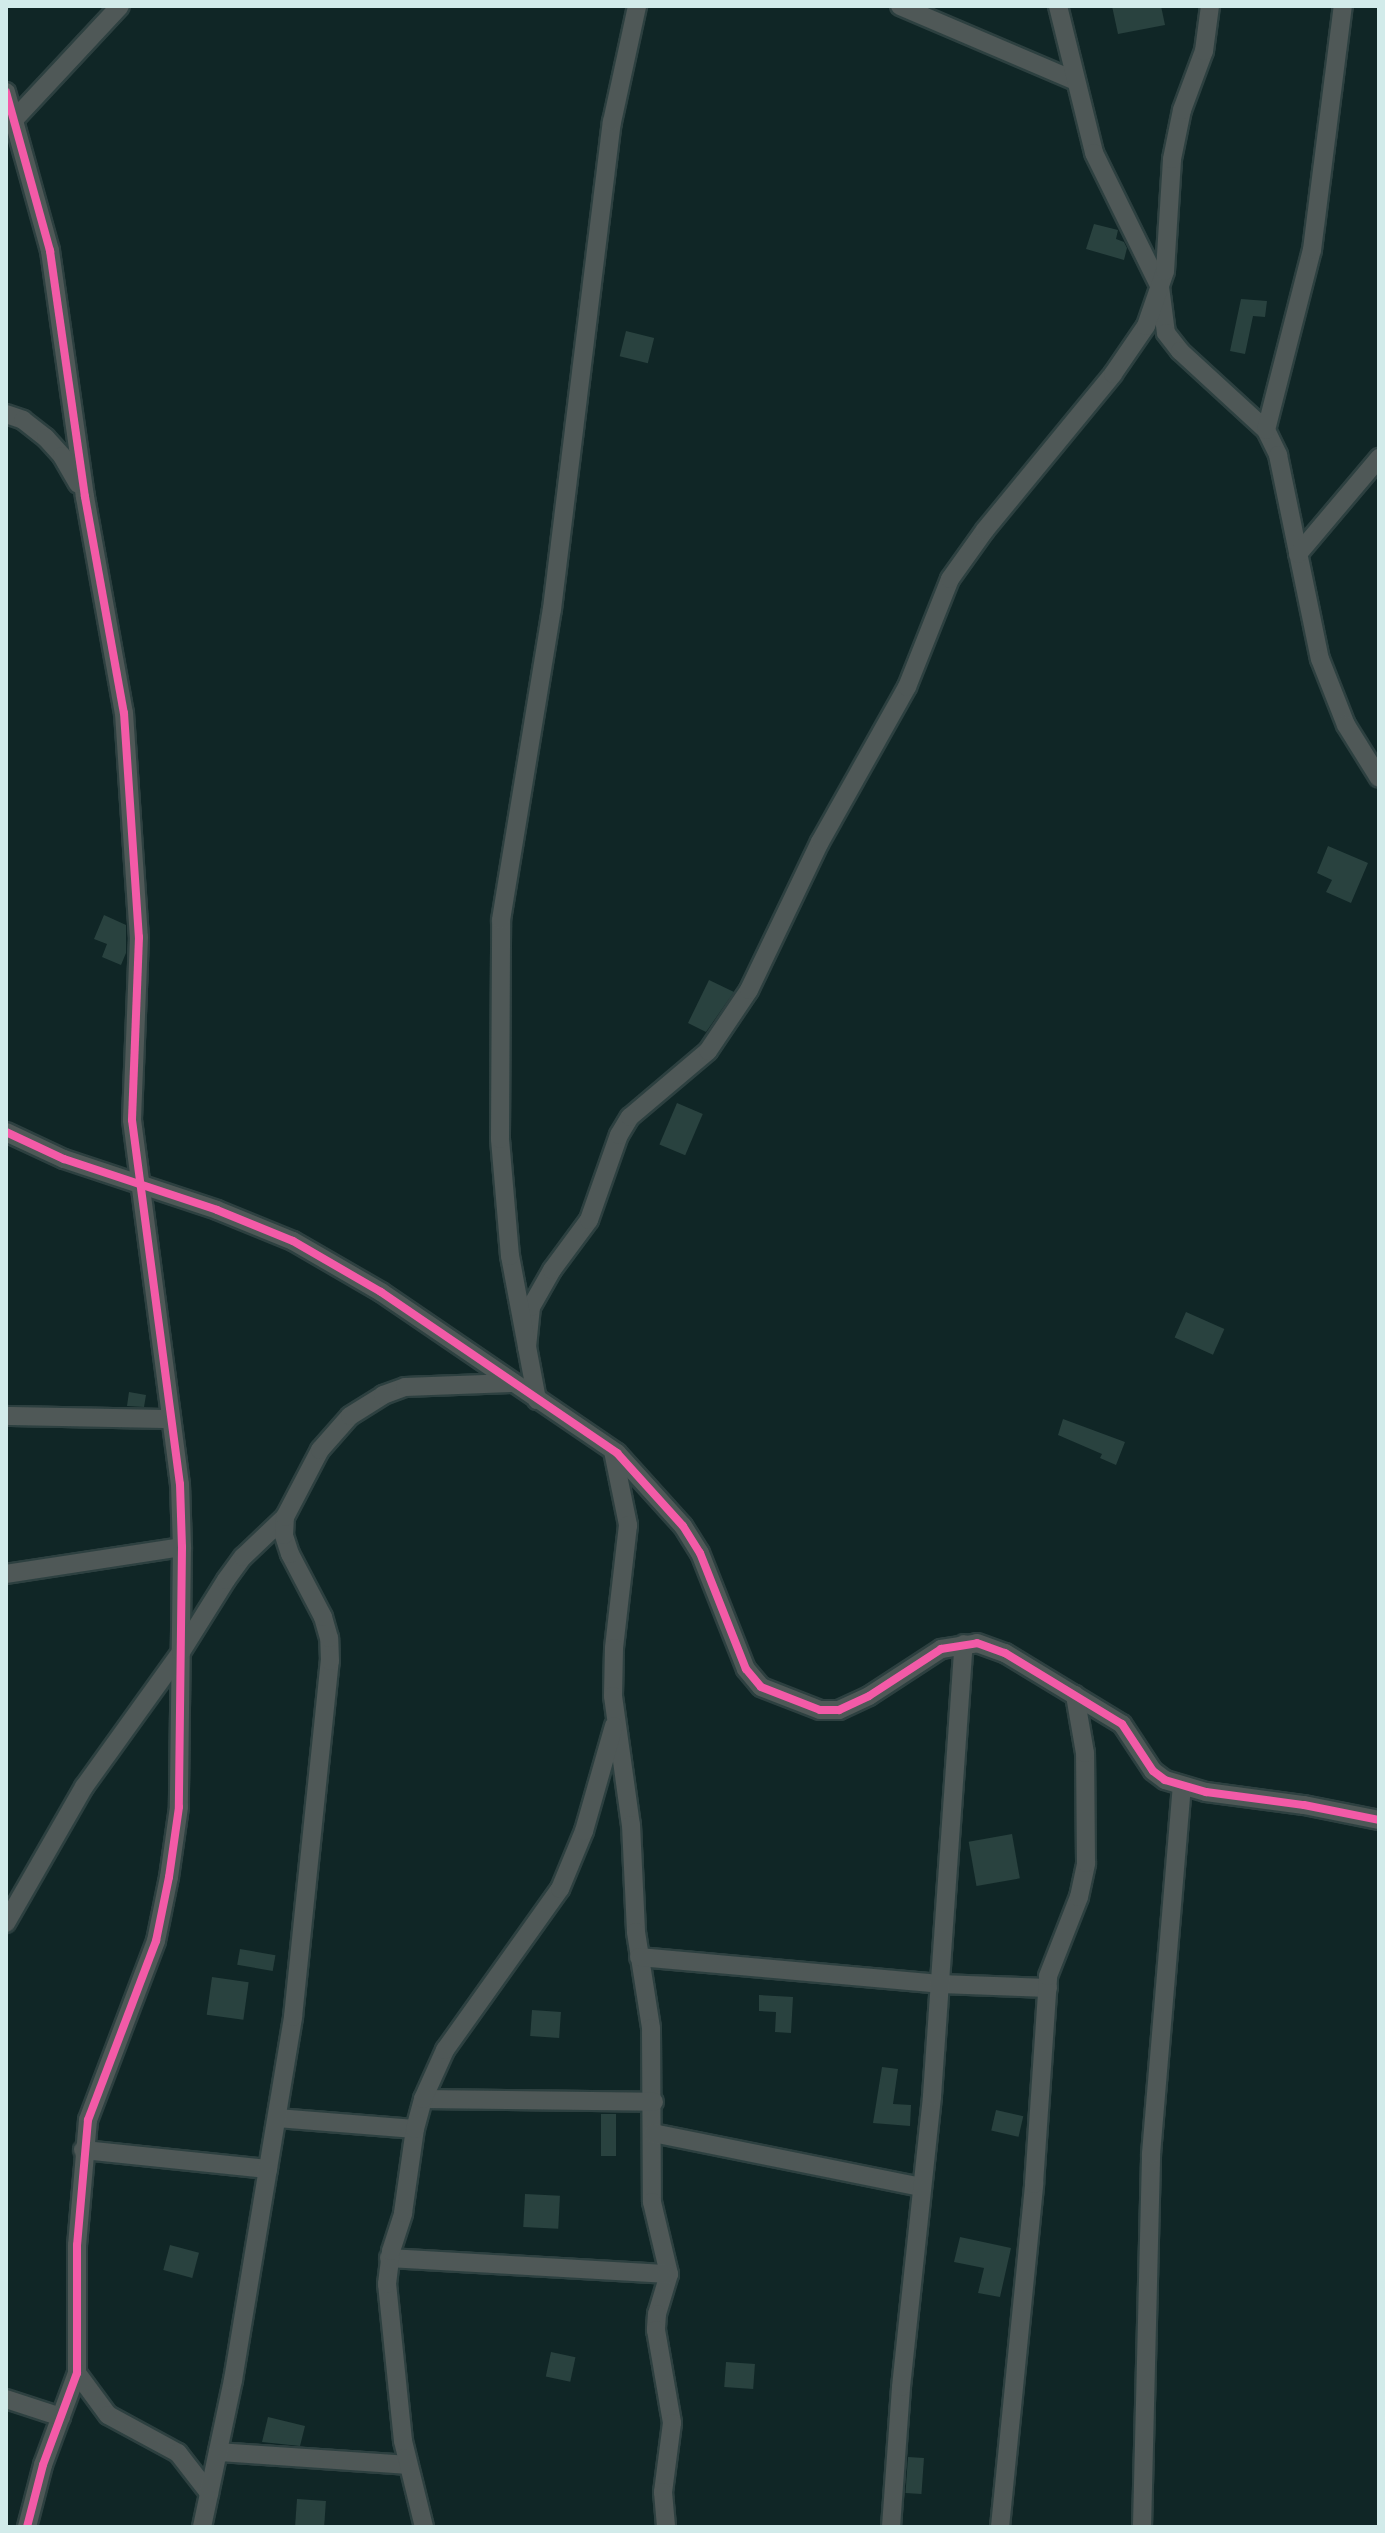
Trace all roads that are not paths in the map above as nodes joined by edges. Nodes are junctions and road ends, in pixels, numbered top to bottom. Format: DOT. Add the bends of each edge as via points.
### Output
graph roads {
  1 [pos="120,6"];
  2 [pos="637,6"];
  3 [pos="900,6"];
  4 [pos="1058,6"];
  5 [pos="1210,6"];
  6 [pos="1343,6"];
  7 [pos="1076,81"];
  8 [pos="6,92"];
  9 [pos="10,124"];
  10 [pos="1160,287"];
  11 [pos="6,414"];
  12 [pos="1266,430"];
  13 [pos="1379,458"];
  14 [pos="85,497"];
  15 [pos="1298,554"];
  16 [pos="1379,778"];
  17 [pos="6,1132"];
  18 [pos="138,1185"];
  19 [pos="527,1347"];
  20 [pos="511,1383"];
  21 [pos="537,1400"];
  22 [pos="6,1416"];
  23 [pos="168,1419"];
  24 [pos="613,1451"];
  25 [pos="285,1517"];
  26 [pos="182,1547"];
  27 [pos="6,1574"];
  28 [pos="964,1644"];
  29 [pos="181,1652"];
  30 [pos="1075,1695"];
  31 [pos="616,1719"];
  32 [pos="1182,1786"];
  33 [pos="1379,1820"];
  34 [pos="6,1923"];
  35 [pos="639,1957"];
  36 [pos="940,1984"];
  37 [pos="1048,1988"];
  38 [pos="423,2099"];
  39 [pos="654,2102"];
  40 [pos="277,2118"];
  41 [pos="415,2129"];
  42 [pos="653,2133"];
  43 [pos="83,2150"];
  44 [pos="268,2169"];
  45 [pos="922,2187"];
  46 [pos="389,2258"];
  47 [pos="669,2274"];
  48 [pos="77,2373"];
  49 [pos="6,2399"];
  50 [pos="61,2417"];
  51 [pos="218,2452"];
  52 [pos="408,2465"];
  53 [pos="209,2493"];
  54 [pos="27,2527"];
  55 [pos="202,2527"];
  56 [pos="424,2527"];
  57 [pos="666,2527"];
  58 [pos="891,2527"];
  59 [pos="1000,2527"];
  60 [pos="1142,2527"];
  1 -- 9 [label="street"];
  2 -- 19 [label="street" via="612,122 552,609 501,920 500,1139 510,1256"];
  3 -- 7 [label="street"];
  4 -- 7 [label="street"];
  5 -- 10 [label="street" via="1204,51 1182,110 1172,159"];
  6 -- 12 [label="street" via="1312,250"];
  7 -- 10 [label="street" via="1099,165"];
  8 -- 9 [label="street"];
  9 -- 14 [label="street" via="50,251"];
  10 -- 12 [label="street" via="1166,333"];
  10 -- 19 [label="street" via="1146,326 1113,374 950,579 907,687 820,842 749,990 708,1051 630,1117 589,1220 531,1307"];
  11 -- 14 [label="street" via="46,438"];
  12 -- 15 [label="street" via="1278,455"];
  13 -- 15 [label="street"];
  14 -- 18 [label="street" via="124,713 139,937 132,1120"];
  15 -- 16 [label="street" via="1324,671 1346,725"];
  17 -- 18 [label="street"];
  18 -- 20 [label="street" via="293,1241 381,1292"];
  18 -- 23 [label="street"];
  19 -- 21 [label="street"];
  20 -- 21 [label="street"];
  20 -- 25 [label="street" via="405,1387 383,1395 350,1416 320,1450"];
  21 -- 24 [label="street"];
  22 -- 23 [label="street"];
  23 -- 26 [label="street" via="180,1484"];
  24 -- 28 [label="street" via="683,1526 700,1553 746,1669 761,1687 820,1710 839,1710 926,1656"];
  24 -- 31 [label="street" via="628,1525 612,1677"];
  25 -- 29 [label="street" via="243,1557"];
  25 -- 40 [label="street" via="290,1554 323,1617 330,1661 293,2017"];
  26 -- 27 [label="street"];
  26 -- 29 [label="street"];
  28 -- 30 [label="street" via="1005,1653"];
  28 -- 36 [label="street"];
  29 -- 34 [label="street" via="84,1787"];
  29 -- 43 [label="street" via="179,1807 169,1877 156,1941 88,2120"];
  30 -- 32 [label="street" via="1122,1724 1153,1771"];
  30 -- 37 [label="street" via="1085,1753 1086,1863 1079,1897 1050,1967"];
  31 -- 35 [label="street" via="630,1814"];
  31 -- 38 [label="street" via="584,1831 560,1889 457,2031"];
  32 -- 33 [label="street"];
  32 -- 60 [label="street" via="1151,2154"];
  35 -- 36 [label="street"];
  35 -- 39 [label="street" via="651,2028"];
  36 -- 37 [label="street"];
  36 -- 45 [label="street"];
  37 -- 59 [label="street"];
  38 -- 39 [label="street"];
  38 -- 41 [label="street"];
  39 -- 42 [label="street"];
  40 -- 41 [label="street"];
  40 -- 44 [label="street"];
  41 -- 46 [label="street" via="403,2213"];
  42 -- 45 [label="street"];
  42 -- 47 [label="street" via="652,2202"];
  43 -- 44 [label="street"];
  43 -- 48 [label="street"];
  44 -- 51 [label="street"];
  45 -- 58 [label="street"];
  46 -- 47 [label="street"];
  46 -- 52 [label="street" via="387,2284"];
  47 -- 57 [label="street" via="656,2330 672,2423 663,2492"];
  48 -- 50 [label="street"];
  48 -- 53 [label="street" via="108,2415 178,2453"];
  49 -- 50 [label="street"];
  50 -- 54 [label="street"];
  51 -- 52 [label="street"];
  51 -- 53 [label="street"];
  52 -- 56 [label="street"];
  53 -- 55 [label="street"];
}
